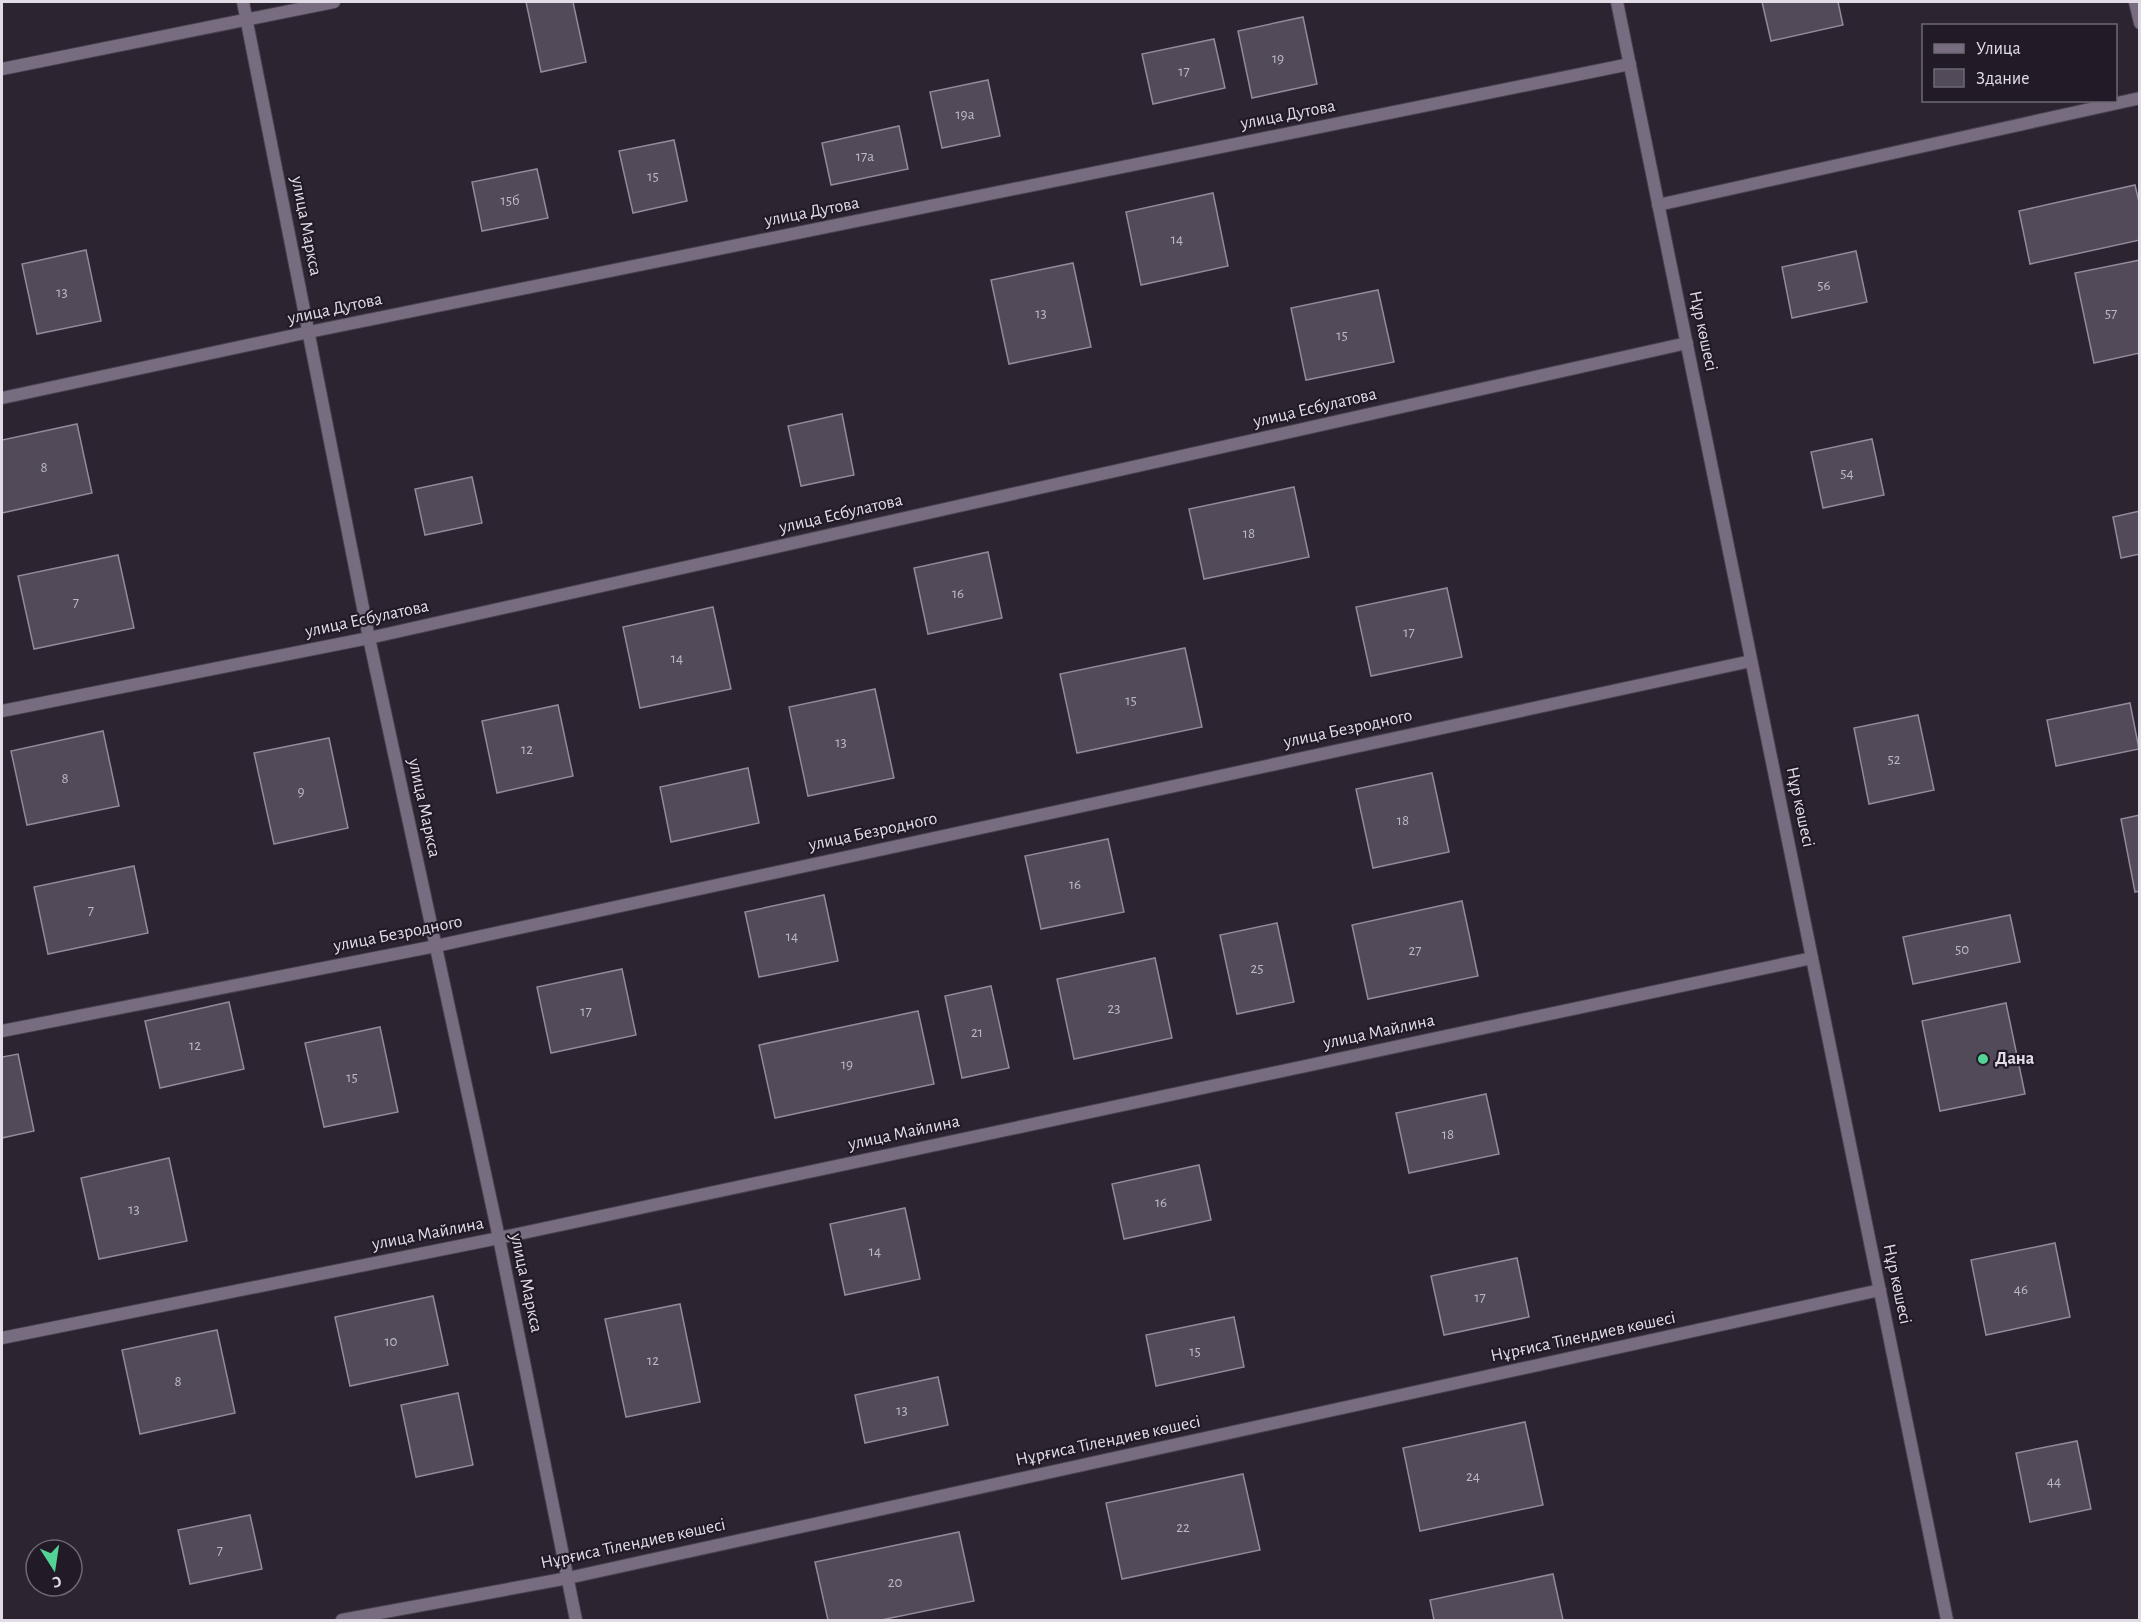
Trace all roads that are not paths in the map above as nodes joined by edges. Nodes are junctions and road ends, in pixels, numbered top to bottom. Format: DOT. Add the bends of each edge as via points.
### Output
graph roads {
  1 [pos="243,2"];
  2 [pos="334,2"];
  3 [pos="1617,2"];
  4 [pos="2135,2"];
  5 [pos="246,20"];
  6 [pos="2139,23"];
  7 [pos="1630,64"];
  8 [pos="2,69"];
  9 [pos="2139,98"];
  10 [pos="1658,205"];
  11 [pos="309,332"];
  12 [pos="1687,343"];
  13 [pos="2,398"];
  14 [pos="369,638"];
  15 [pos="1751,660"];
  16 [pos="2,711"];
  17 [pos="436,946"];
  18 [pos="1812,958"];
  19 [pos="2,1031"];
  20 [pos="499,1238"];
  21 [pos="1880,1290"];
  22 [pos="2,1338"];
  23 [pos="568,1578"];
  24 [pos="342,1620"];
  25 [pos="576,1620"];
  26 [pos="1947,1620"];
  1 -- 5 [label="street, улица Маркса"];
  2 -- 5 [label="street"];
  3 -- 7 [label="street, Нұр көшесі"];
  4 -- 6 [label="street"];
  5 -- 8 [label="street"];
  5 -- 11 [label="street, улица Маркса"];
  7 -- 10 [label="street, Нұр көшесі"];
  7 -- 11 [label="street, улица Дутова"];
  9 -- 10 [label="street"];
  10 -- 12 [label="street, Нұр көшесі"];
  11 -- 13 [label="street, улица Дутова"];
  11 -- 14 [label="street, улица Маркса"];
  12 -- 14 [label="street, улица Есбулатова"];
  12 -- 15 [label="street, Нұр көшесі"];
  14 -- 16 [label="street, улица Есбулатова"];
  14 -- 17 [label="street, улица Маркса"];
  15 -- 17 [label="street, улица Безродного"];
  15 -- 18 [label="street, Нұр көшесі"];
  17 -- 19 [label="street, улица Безродного"];
  17 -- 20 [label="street, улица Маркса"];
  18 -- 20 [label="street, улица Майлина"];
  18 -- 21 [label="street, Нұр көшесі"];
  20 -- 22 [label="street, улица Майлина"];
  20 -- 23 [label="street, улица Маркса"];
  21 -- 23 [label="street, Нұрғиса Тілендиев көшесі"];
  21 -- 26 [label="street, Нұр көшесі"];
  23 -- 24 [label="street, Нұрғиса Тілендиев көшесі"];
  23 -- 25 [label="street, улица Маркса"];
}
